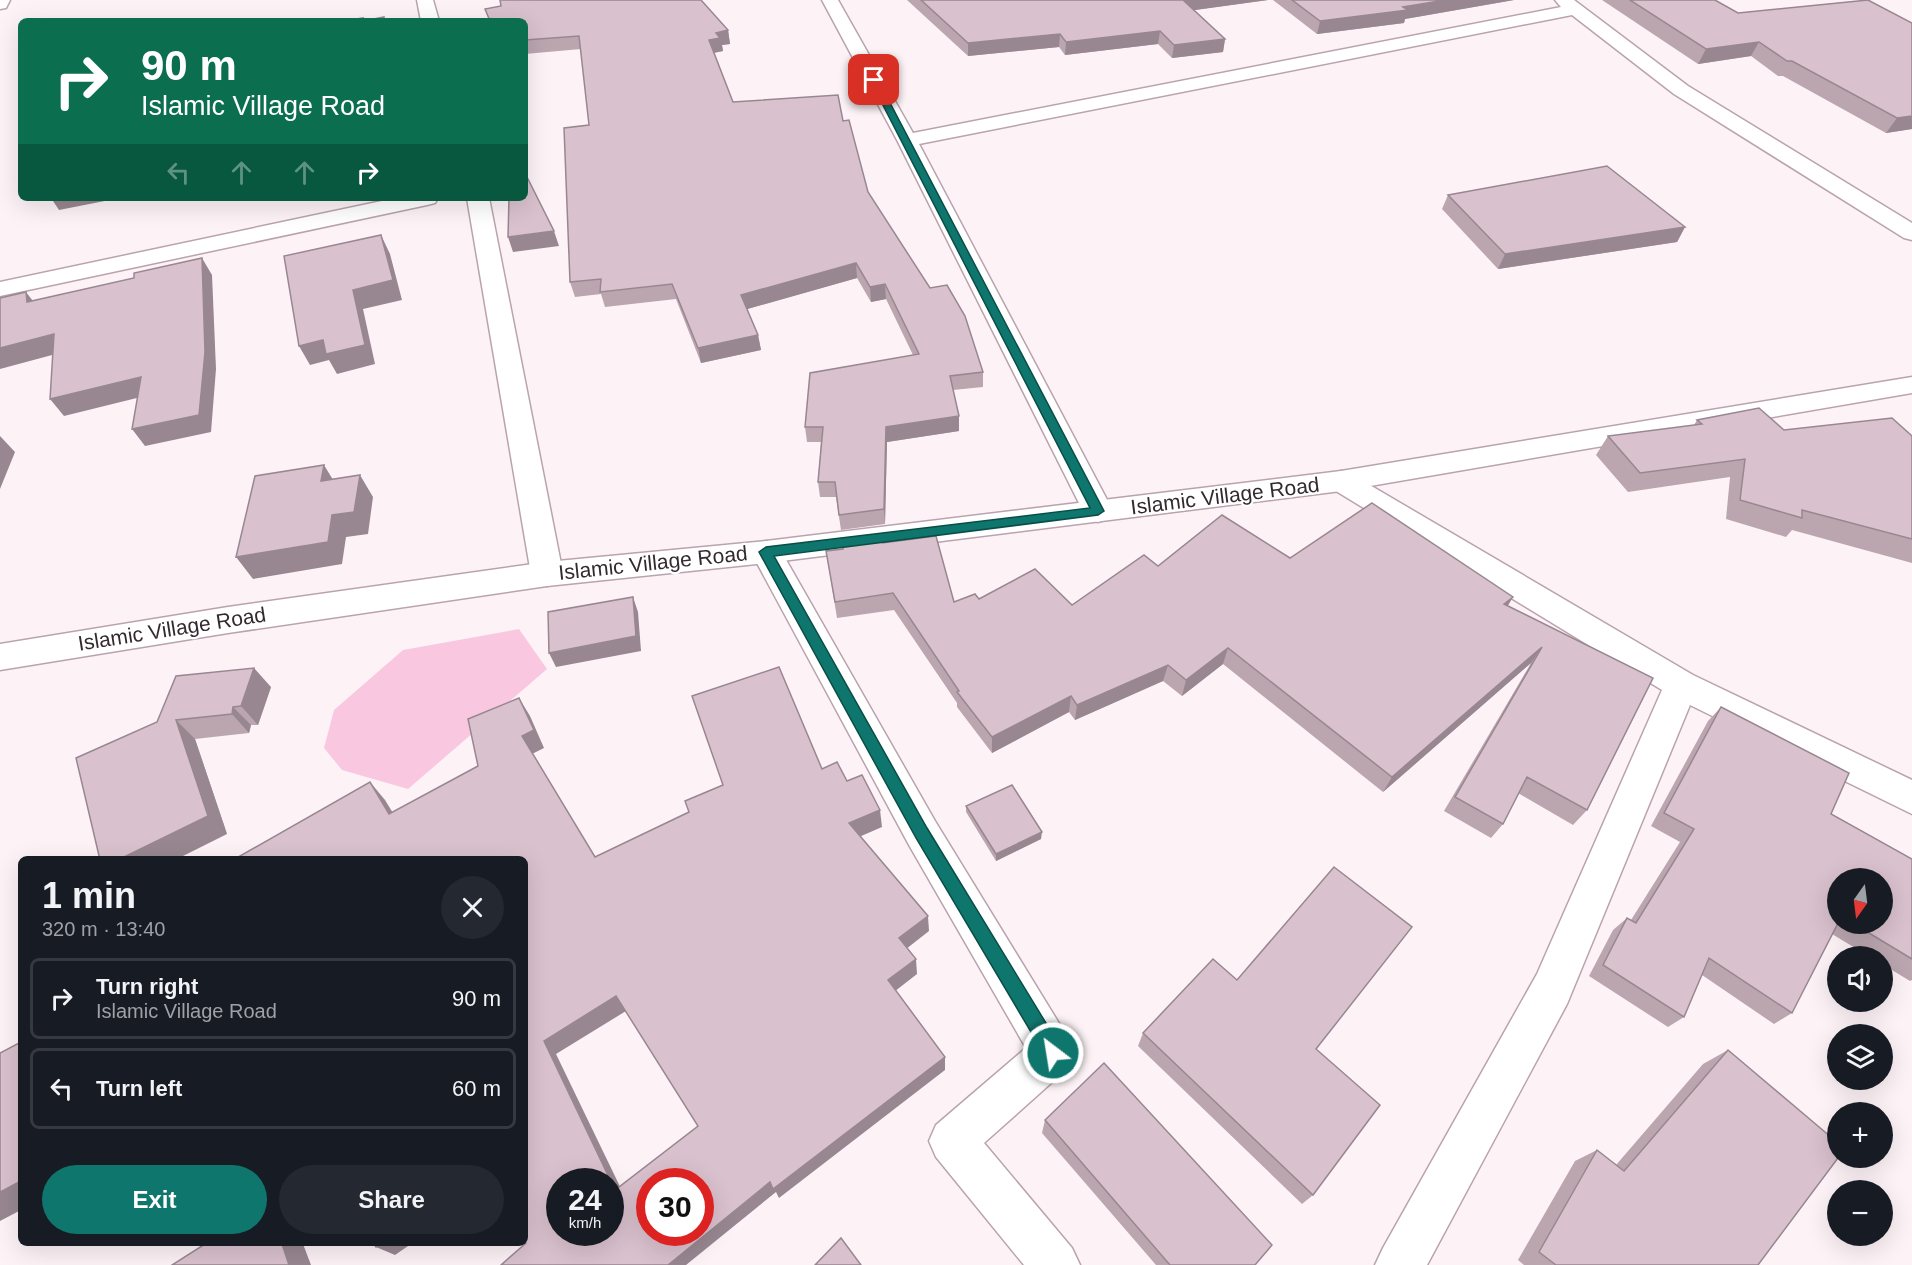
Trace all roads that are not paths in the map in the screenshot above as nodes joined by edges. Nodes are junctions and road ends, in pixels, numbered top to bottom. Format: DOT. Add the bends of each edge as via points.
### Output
graph roads {
  1 [pos="424,0"];
  2 [pos="830,0"];
  3 [pos="1570,4"];
  4 [pos="429,18"];
  5 [pos="907,140"];
  6 [pos="413,201"];
  7 [pos="479,201"];
  8 [pos="1912,233"];
  9 [pos="0,289"];
  10 [pos="1912,385"];
  11 [pos="1341,482"];
  12 [pos="1098,511"];
  13 [pos="766,552"];
  14 [pos="547,574"];
  15 [pos="0,657"];
  16 [pos="1681,684"];
  17 [pos="1912,798"];
  18 [pos="1055,1265"];
  19 [pos="1401,1265"];
  1 -- 4 [label="street"];
  2 -- 5 [label="street"];
  3 -- 5 [label="street"];
  3 -- 8 [label="street" via="1681,90"];
  5 -- 12 [label="street"];
  6 -- 9 [label="street"];
  7 -- 14 [label="street"];
  10 -- 11 [label="street, Islamic Village Road"];
  11 -- 12 [label="street, Islamic Village Road"];
  11 -- 16 [label="street"];
  12 -- 13 [label="street, Islamic Village Road"];
  13 -- 14 [label="street, Islamic Village Road"];
  13 -- 18 [label="street" via="922,833 1053,1053 952,1141"];
  14 -- 15 [label="street, Islamic Village Road"];
  16 -- 17 [label="street"];
  16 -- 19 [label="street" via="1552,989"];
}
